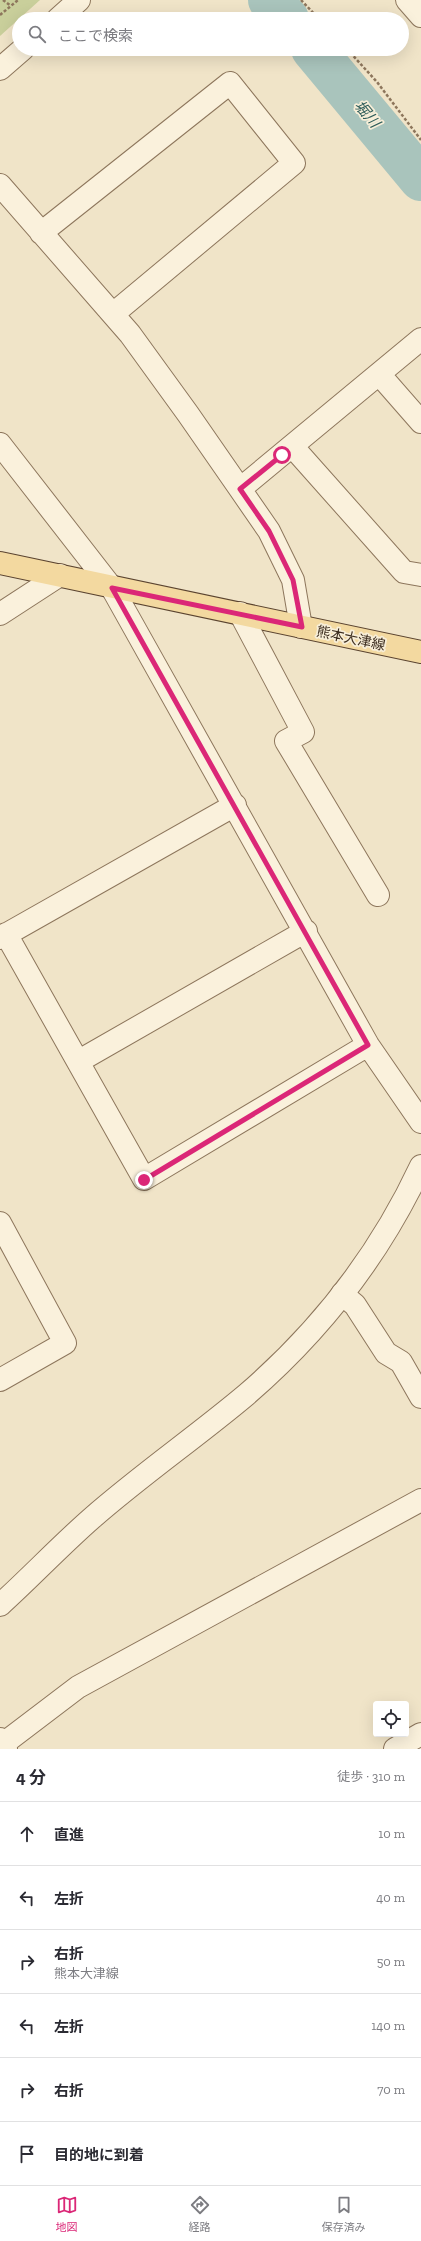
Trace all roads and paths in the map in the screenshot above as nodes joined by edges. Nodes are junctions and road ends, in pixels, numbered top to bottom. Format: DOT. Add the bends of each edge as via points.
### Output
graph roads {
  1 [pos="3,0"];
  2 [pos="18,0"];
  3 [pos="79,0"];
  4 [pos="301,0"];
  5 [pos="407,0"];
  6 [pos="11,6"];
  7 [pos="66,12"];
  8 [pos="312,12"];
  9 [pos="0,15"];
  10 [pos="421,16"];
  11 [pos="15,56"];
  12 [pos="353,56"];
  13 [pos="0,69"];
  14 [pos="421,140"];
  15 [pos="0,185"];
  16 [pos="41,233"];
  17 [pos="113,314"];
  18 [pos="421,339"];
  19 [pos="379,374"];
  20 [pos="421,422"];
  21 [pos="0,444"];
  22 [pos="292,446"];
  23 [pos="240,489"];
  24 [pos="0,563"];
  25 [pos="60,575"];
  26 [pos="421,576"];
  27 [pos="112,588"];
  28 [pos="240,613"];
  29 [pos="0,614"];
  30 [pos="302,627"];
  31 [pos="421,652"];
  32 [pos="235,805"];
  33 [pos="378,895"];
  34 [pos="306,931"];
  35 [pos="3,936"];
  36 [pos="368,1045"];
  37 [pos="79,1061"];
  38 [pos="421,1122"];
  39 [pos="421,1166"];
  40 [pos="0,1223"];
  41 [pos="342,1294"];
  42 [pos="0,1380"];
  43 [pos="421,1397"];
  44 [pos="421,1500"];
  45 [pos="0,1605"];
  46 [pos="421,1734"];
  47 [pos="3,1744"];
  48 [pos="394,1749"];
  1 -- 6 [label="path"];
  2 -- 6 [label="path"];
  3 -- 7 [label="street"];
  4 -- 8 [label="path"];
  5 -- 10 [label="street"];
  6 -- 9 [label="path"];
  11 -- 13 [label="street"];
  12 -- 14 [label="path" via="377,82"];
  15 -- 16 [label="street"];
  16 -- 17 [label="street"];
  16 -- 17 [label="street" via="230,83 294,163"];
  17 -- 23 [label="street"];
  18 -- 19 [label="street"];
  19 -- 20 [label="street"];
  19 -- 22 [label="street"];
  21 -- 27 [label="street"];
  22 -- 23 [label="street"];
  22 -- 26 [label="street" via="404,572"];
  23 -- 30 [label="street" via="269,531 293,580"];
  24 -- 25 [label="main road, 熊本大津線"];
  25 -- 27 [label="main road, 熊本大津線"];
  25 -- 29 [label="street"];
  27 -- 28 [label="main road, 熊本大津線"];
  27 -- 32 [label="street"];
  28 -- 30 [label="main road, 熊本大津線"];
  28 -- 33 [label="street" via="303,732 286,741"];
  30 -- 31 [label="main road, 熊本大津線"];
  32 -- 34 [label="street"];
  32 -- 35 [label="street"];
  34 -- 36 [label="street"];
  34 -- 37 [label="street"];
  35 -- 37 [label="street"];
  36 -- 37 [label="street" via="144,1180"];
  36 -- 38 [label="street"];
  39 -- 41 [label="street" via="391,1226"];
  40 -- 42 [label="street" via="65,1343"];
  41 -- 43 [label="street" via="355,1305 386,1353 401,1362"];
  41 -- 45 [label="street" via="291,1352 246,1394 92,1518"];
  44 -- 47 [label="street" via="78,1687"];
  46 -- 48 [label="street"];
}
